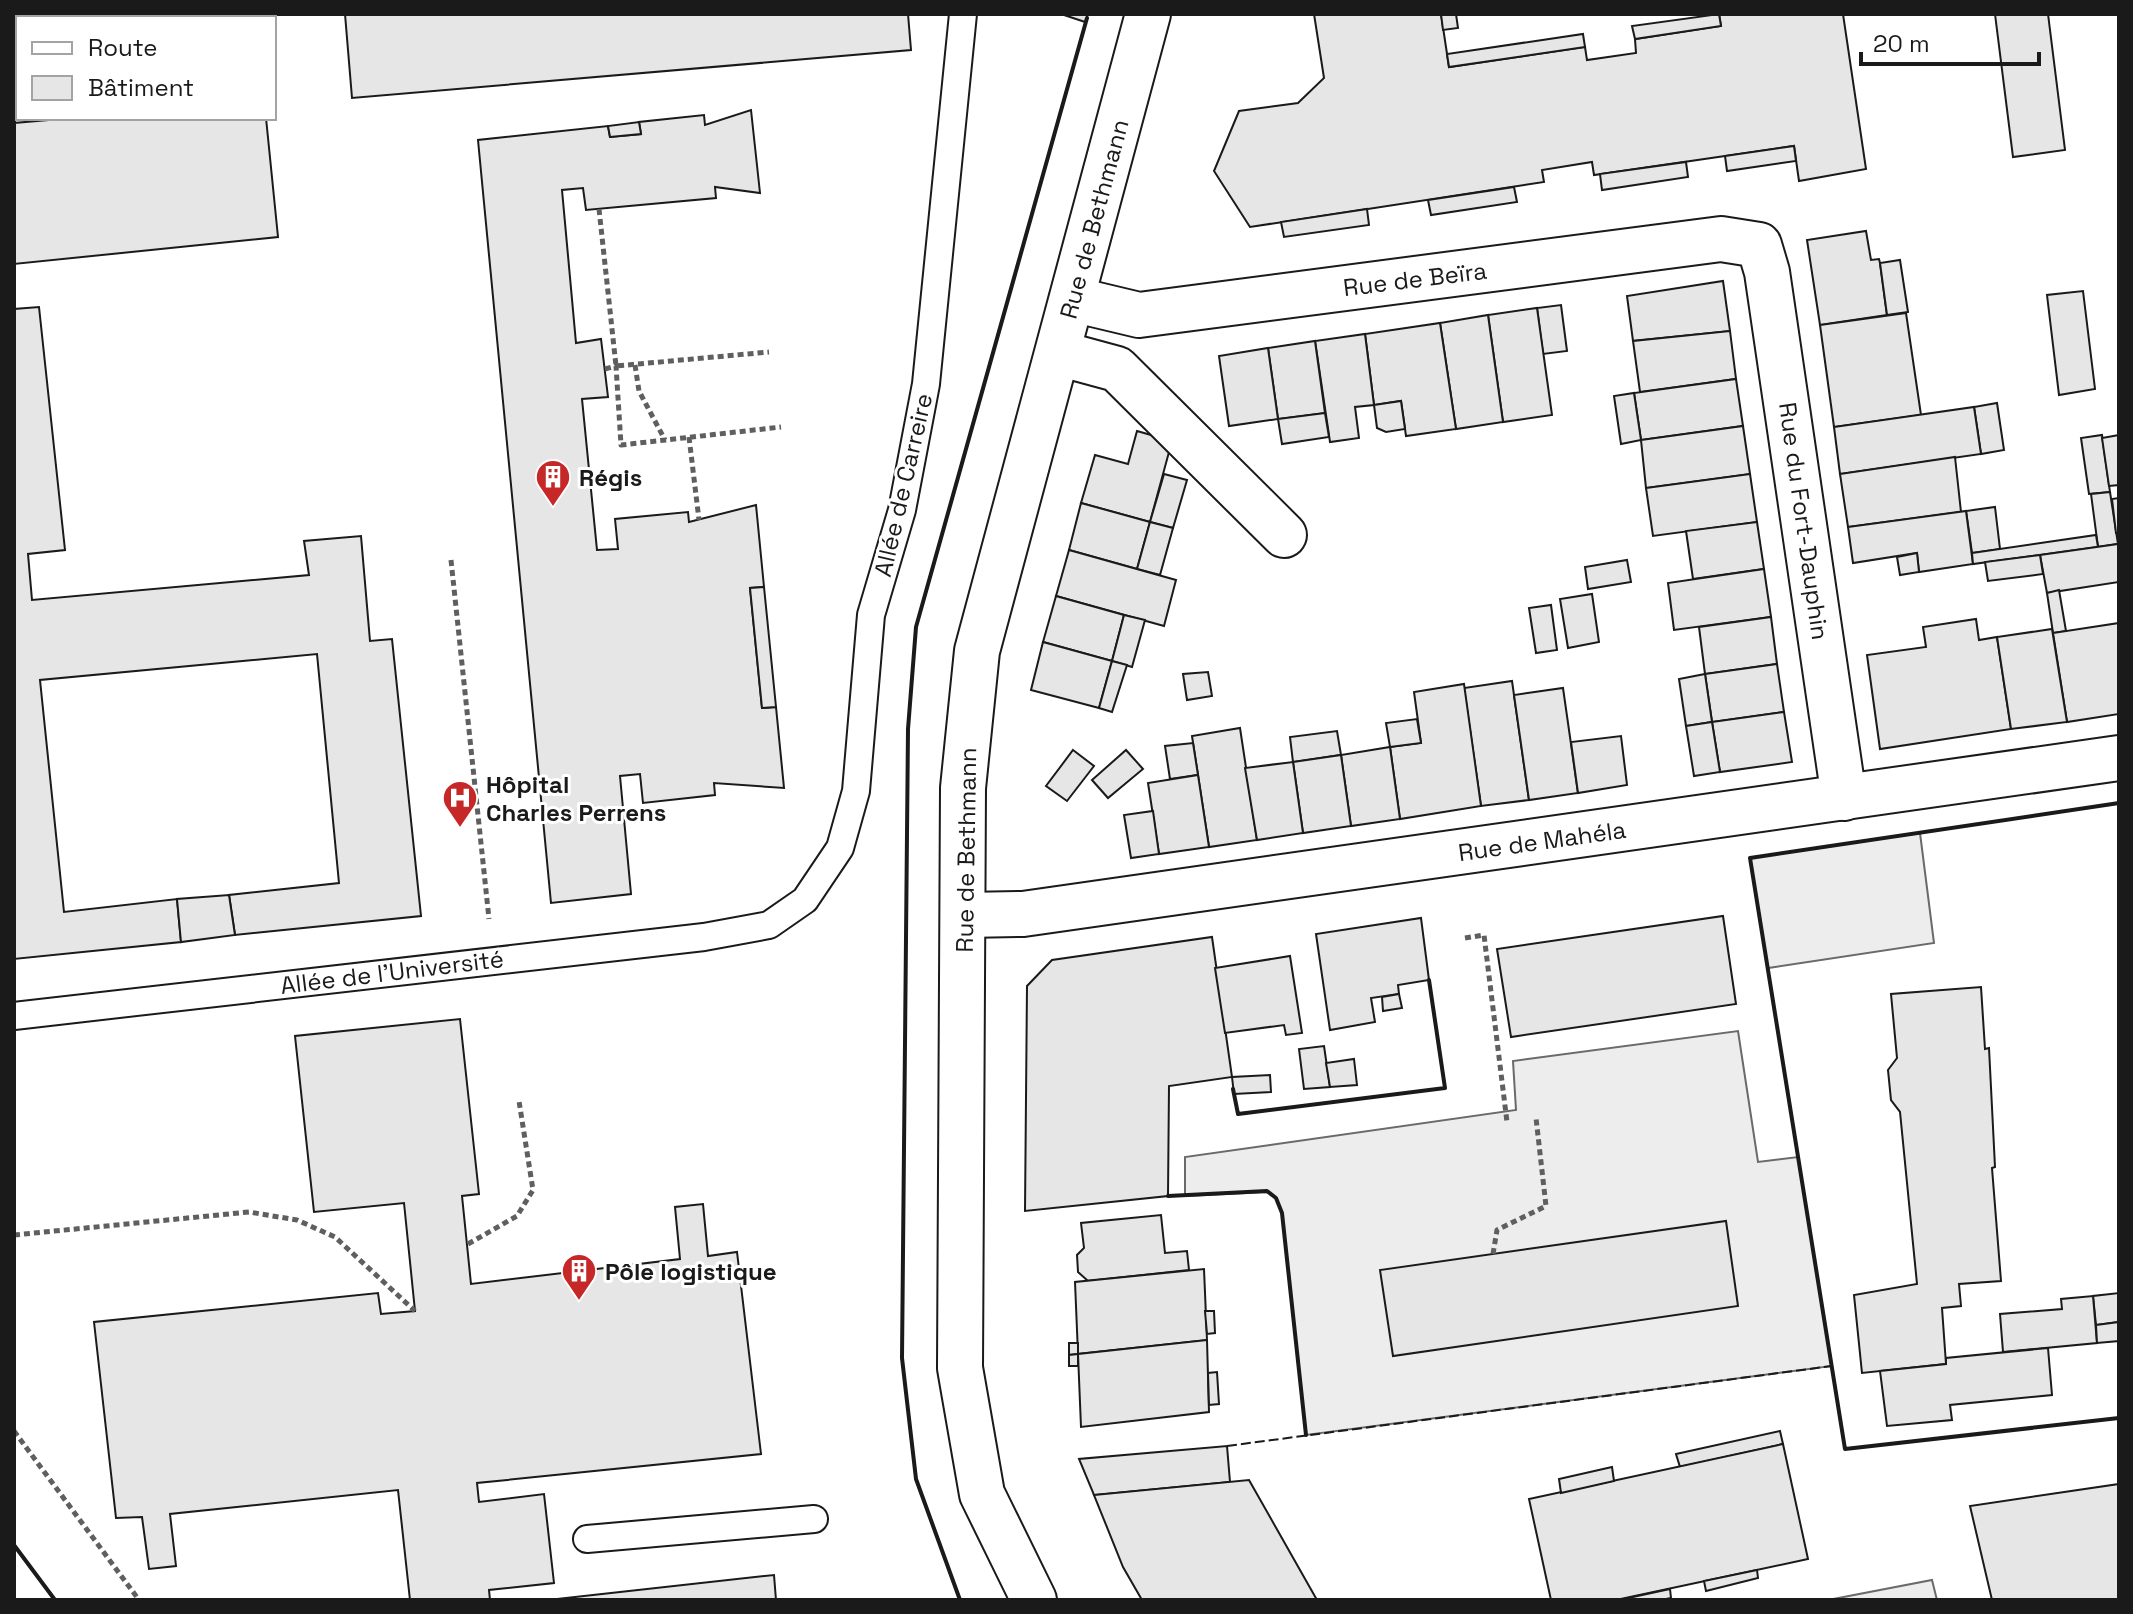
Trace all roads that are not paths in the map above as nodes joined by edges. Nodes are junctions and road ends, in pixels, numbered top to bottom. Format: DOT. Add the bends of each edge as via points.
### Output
graph roads {
  1 [pos="963,14"];
  2 [pos="1148,14"];
  3 [pos="1759,245"];
  4 [pos="1072,299"];
  5 [pos="1058,353"];
  6 [pos="1284,535"];
  7 [pos="2119,758"];
  8 [pos="1844,798"];
  9 [pos="965,915"];
  10 [pos="769,925"];
  11 [pos="14,1016"];
  12 [pos="814,1519"];
  13 [pos="587,1539"];
  14 [pos="1034,1600"];
  1 -- 10 [label="lane, Allée de Carreire" via="926,384 902,510 871,615 856,791 840,848 805,900"];
  2 -- 4 [label="street, Rue de Bethmann"];
  3 -- 4 [label="street, Rue de Beïra" via="1721,239 1139,315"];
  3 -- 8 [label="street, Rue du Fort-Dauphin" via="1770,288"];
  4 -- 5 [label="street, Rue de Bethmann"];
  5 -- 6 [label="street" via="1117,369"];
  5 -- 9 [label="street, Rue de Bethmann" via="977,651 963,788"];
  7 -- 8 [label="street, Rue de Mahéla"];
  8 -- 9 [label="street, Rue de Mahéla" via="1038,912"];
  9 -- 14 [label="street, Rue de Bethmann" via="960,1368 982,1494"];
  10 -- 11 [label="lane, Allée de l'Université" via="704,937"];
  12 -- 13 [label="lane"];
}
